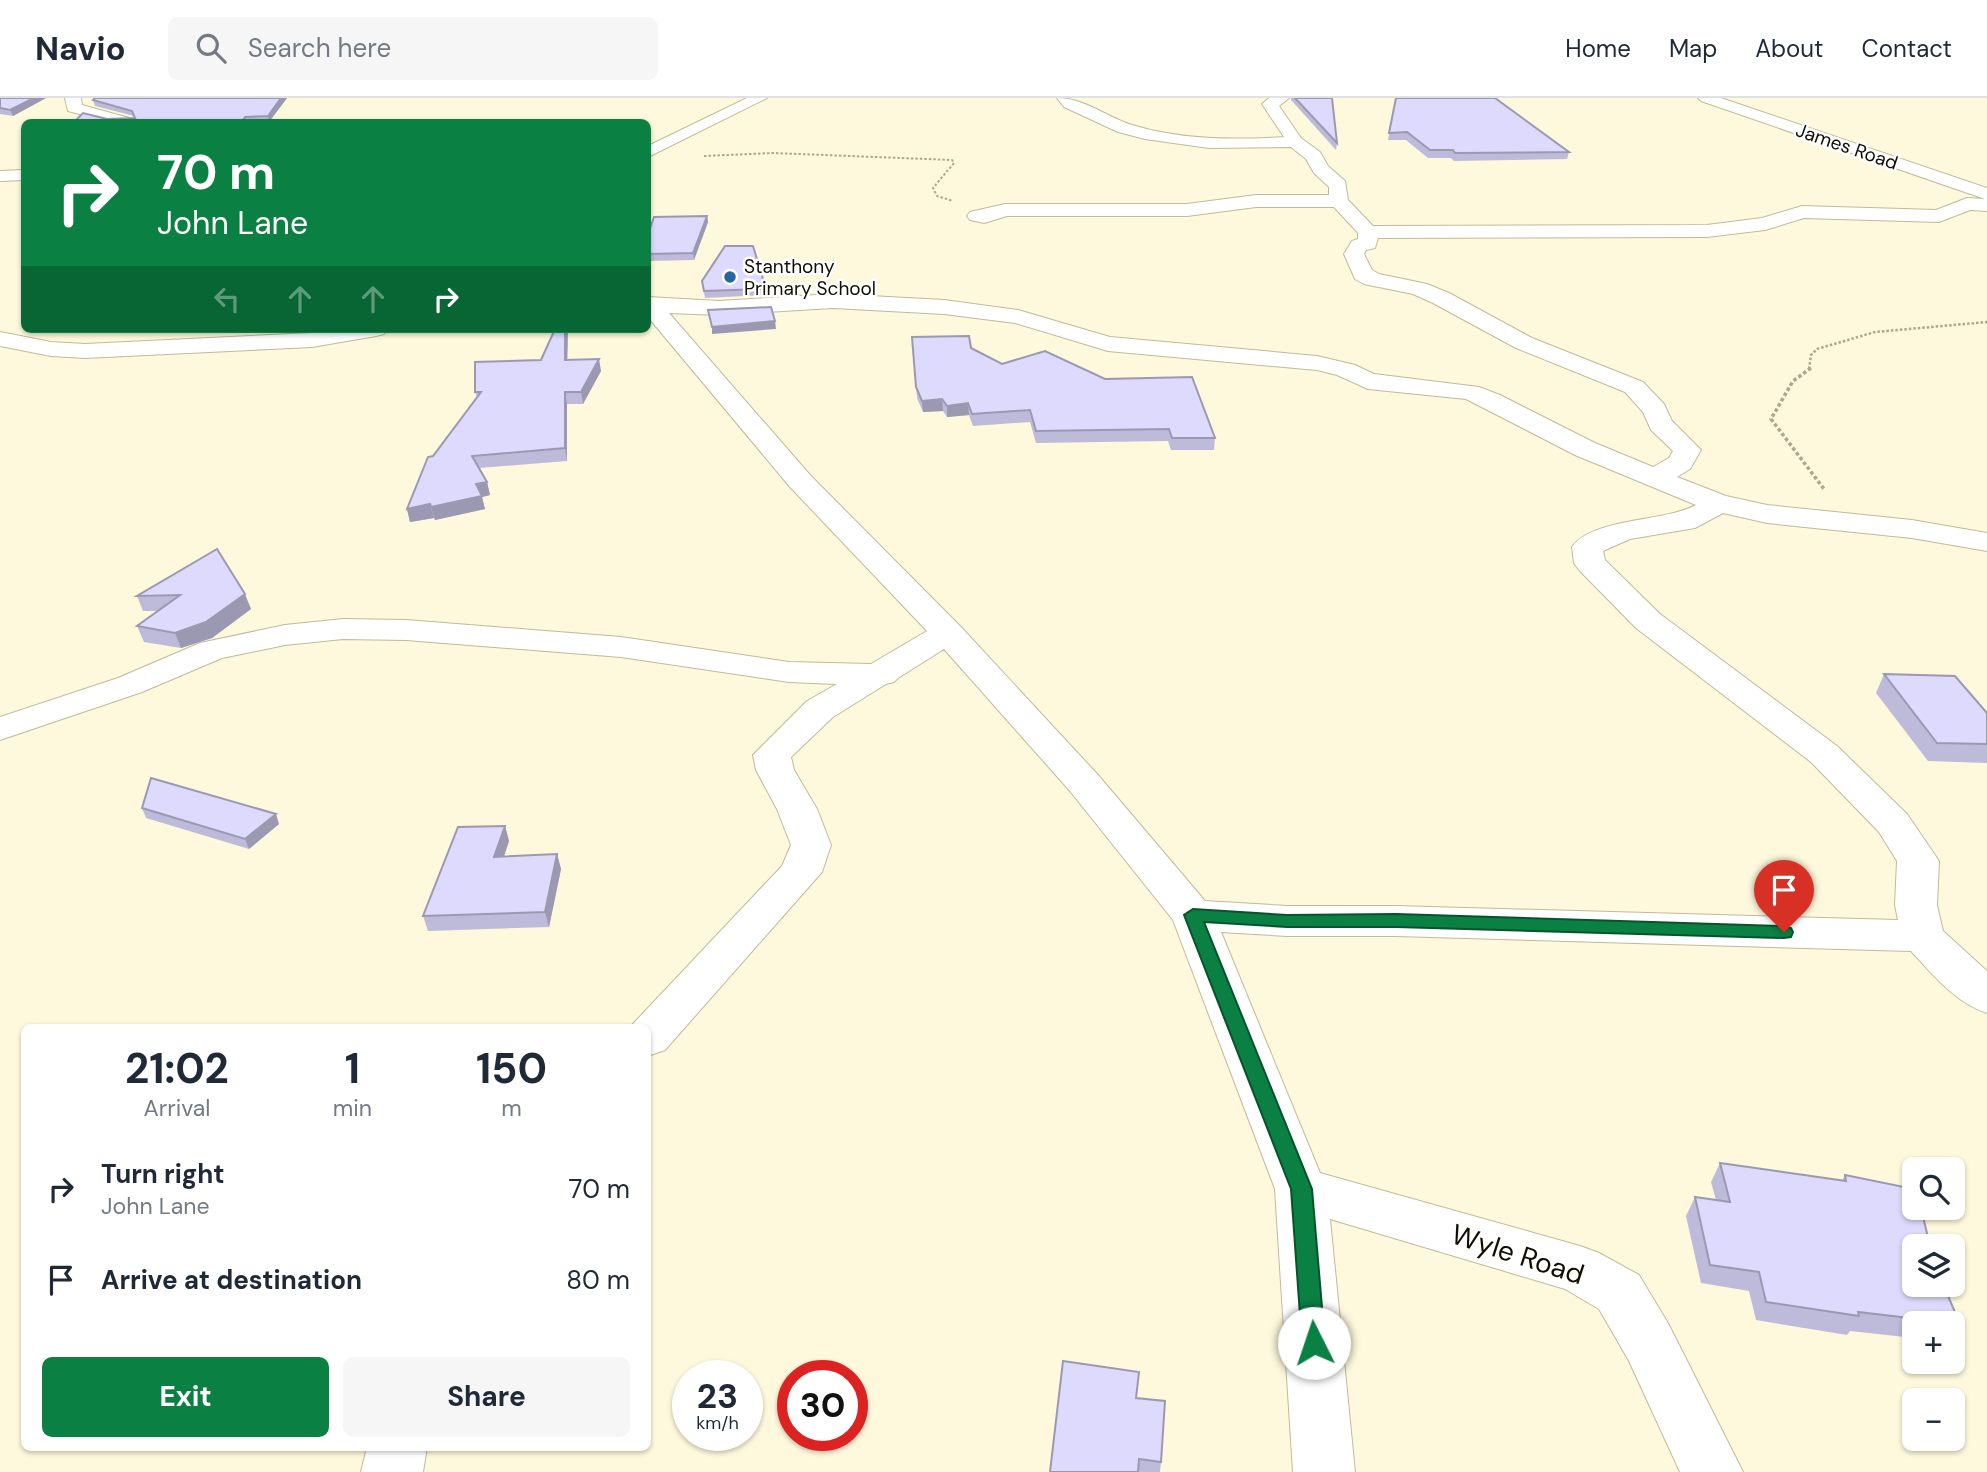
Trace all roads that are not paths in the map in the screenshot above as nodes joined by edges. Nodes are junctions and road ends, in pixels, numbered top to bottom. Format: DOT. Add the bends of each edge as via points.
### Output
graph roads {
  1 [pos="73,98"];
  2 [pos="760,98"];
  3 [pos="1065,98"];
  4 [pos="1281,98"];
  5 [pos="1706,98"];
  6 [pos="116,119"];
  7 [pos="1295,142"];
  8 [pos="651,151"];
  9 [pos="21,175"];
  10 [pos="0,176"];
  11 [pos="1987,194"];
  12 [pos="1339,201"];
  13 [pos="1987,205"];
  14 [pos="977,216"];
  15 [pos="1368,232"];
  16 [pos="651,305"];
  17 [pos="651,308"];
  18 [pos="353,333"];
  19 [pos="0,339"];
  20 [pos="1653,479"];
  21 [pos="1717,503"];
  22 [pos="1987,542"];
  23 [pos="948,633"];
  24 [pos="882,674"];
  25 [pos="0,729"];
  26 [pos="1193,915"];
  27 [pos="1923,936"];
  28 [pos="1987,996"];
  29 [pos="651,1035"];
  30 [pos="1301,1189"];
  31 [pos="396,1451"];
  32 [pos="392,1472"];
  33 [pos="1324,1472"];
  34 [pos="1712,1472"];
  1 -- 6 [label="street" via="74,108"];
  2 -- 8 [label="street"];
  3 -- 7 [label="street" via="1123,127 1151,135 1220,145"];
  4 -- 7 [label="street" via="1269,104"];
  5 -- 11 [label="street, James Road"];
  7 -- 12 [label="street" via="1338,184"];
  9 -- 10 [label="street"];
  12 -- 14 [label="street" via="1256,201 1187,210 1022,209"];
  12 -- 15 [label="street"];
  13 -- 15 [label="street" via="1967,204 1939,216 1802,212 1765,223 1707,231"];
  15 -- 20 [label="street" via="1368,244 1359,245 1354,254 1363,274 1371,279 1441,298 1524,343 1634,387 1655,410 1660,424 1687,450 1679,463"];
  16 -- 20 [label="street" via="719,308 834,301 944,307 1018,317 1108,344 1317,362 1368,381 1470,392"];
  17 -- 23 [label="street" via="800,481"];
  18 -- 19 [label="street" via="312,340 85,351"];
  20 -- 21 [label="street"];
  21 -- 22 [label="street" via="1767,514"];
  21 -- 27 [label="street" via="1704,515 1623,532 1587,547 1590,563 1648,621 1824,754 1893,823 1918,861 1916,905"];
  23 -- 24 [label="street"];
  23 -- 26 [label="street" via="1084,783"];
  24 -- 25 [label="street" via="789,672 621,647 343,629 212,650 130,685"];
  24 -- 29 [label="street" via="820,709 772,755 811,845 801,872"];
  26 -- 27 [label="street"];
  26 -- 30 [label="street"];
  27 -- 28 [label="street"];
  30 -- 33 [label="street"];
  30 -- 34 [label="street, Wyle Road" via="1580,1270 1619,1292"];
  31 -- 32 [label="street"];
}
